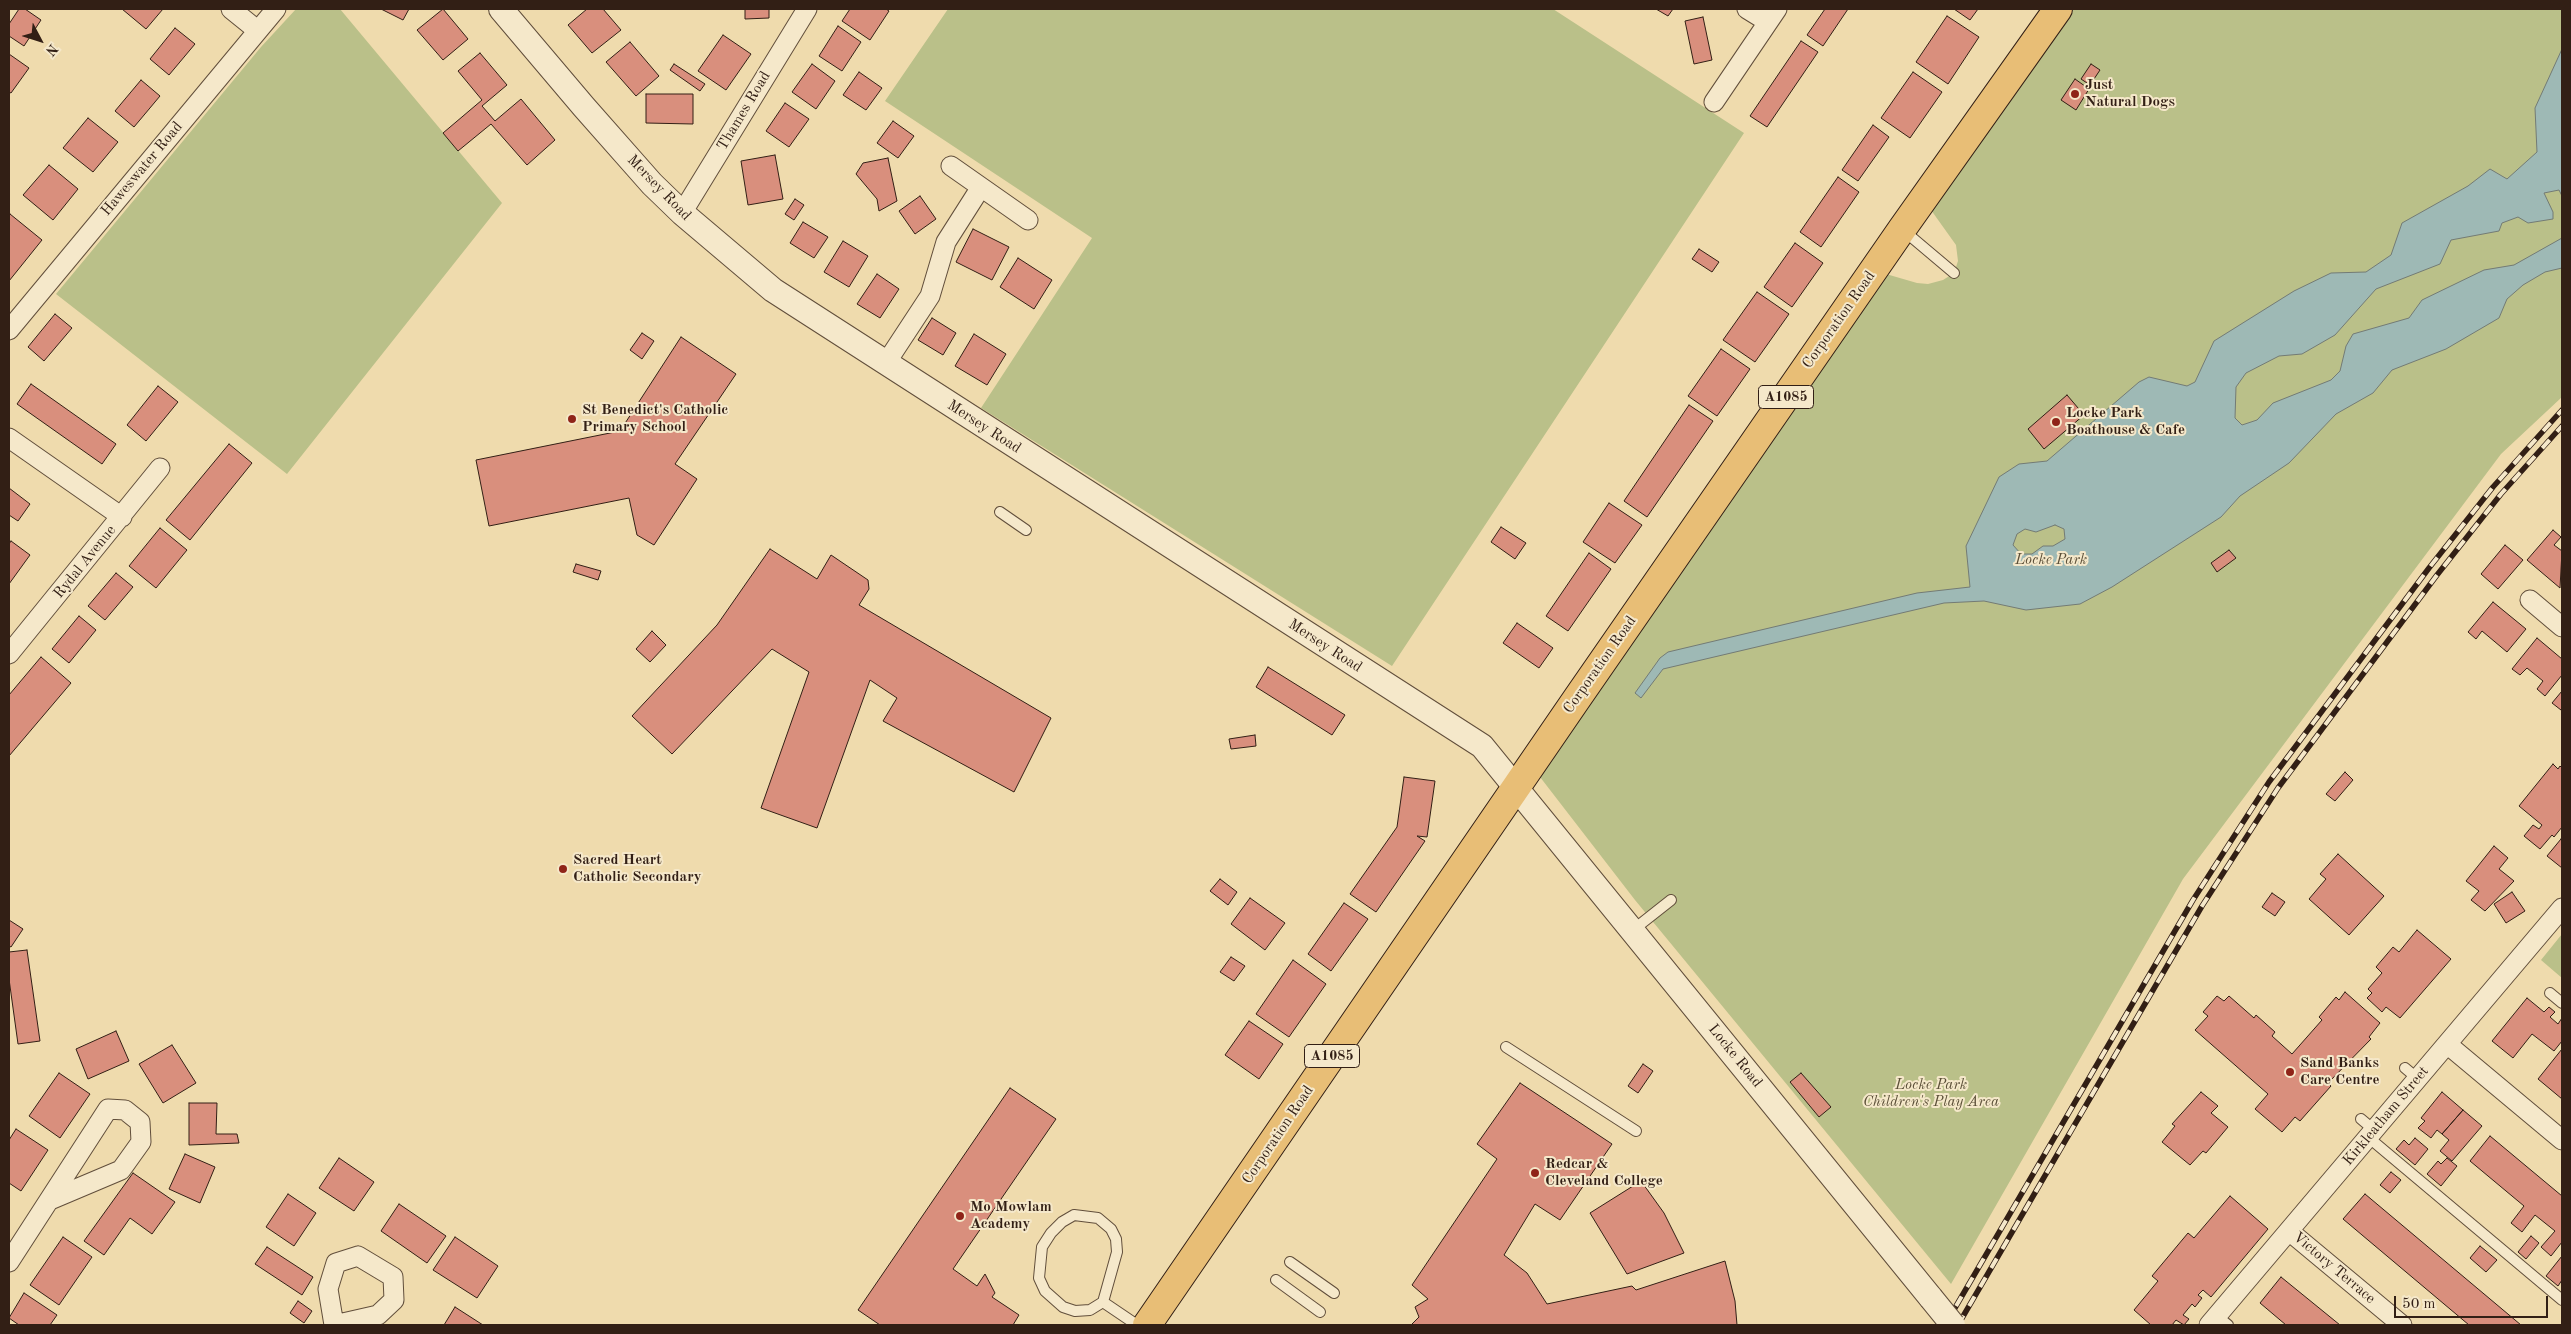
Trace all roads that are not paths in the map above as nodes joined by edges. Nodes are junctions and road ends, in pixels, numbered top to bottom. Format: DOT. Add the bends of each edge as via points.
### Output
graph roads {
  1 [pos="231,9"];
  2 [pos="276,9"];
  3 [pos="501,9"];
  4 [pos="807,9"];
  5 [pos="1747,9"];
  6 [pos="2058,9"];
  7 [pos="1772,15"];
  8 [pos="257,30"];
  9 [pos="1714,102"];
  10 [pos="951,166"];
  11 [pos="981,187"];
  12 [pos="682,213"];
  13 [pos="1028,220"];
  14 [pos="1902,229"];
  15 [pos="1954,272"];
  16 [pos="9,330"];
  17 [pos="886,363"];
  18 [pos="9,438"];
  19 [pos="160,468"];
  20 [pos="1000,512"];
  21 [pos="122,517"];
  22 [pos="1026,530"];
  23 [pos="2530,600"];
  24 [pos="2562,627"];
  25 [pos="9,654"];
  26 [pos="1516,787"];
  27 [pos="1671,900"];
  28 [pos="2562,908"];
  29 [pos="1633,930"];
  30 [pos="2550,993"];
  31 [pos="2562,1004"];
  32 [pos="2447,1044"];
  33 [pos="1506,1047"];
  34 [pos="2368,1129"];
  35 [pos="1636,1131"];
  36 [pos="2562,1139"];
  37 [pos="50,1200"];
  38 [pos="2289,1231"];
  39 [pos="9,1262"];
  40 [pos="1290,1262"];
  41 [pos="1276,1280"];
  42 [pos="1334,1293"];
  43 [pos="2562,1300"];
  44 [pos="1103,1302"];
  45 [pos="1320,1312"];
  46 [pos="2218,1322"];
  47 [pos="1137,1325"];
  48 [pos="1147,1325"];
  49 [pos="1953,1325"];
  50 [pos="2402,1325"];
  1 -- 8 [label="street"];
  2 -- 8 [label="street, Haweswater Road"];
  3 -- 12 [label="street, Mersey Road" via="584,107"];
  4 -- 12 [label="street, Thames Road"];
  5 -- 7 [label="street"];
  6 -- 14 [label="main road, Corporation Road / A1085"];
  7 -- 9 [label="street"];
  8 -- 16 [label="street, Haweswater Road"];
  10 -- 11 [label="street"];
  11 -- 13 [label="street"];
  11 -- 17 [label="street" via="946,242 930,296"];
  12 -- 17 [label="street, Mersey Road" via="772,290"];
  14 -- 15 [label="lane"];
  14 -- 26 [label="main road, Corporation Road / A1085"];
  17 -- 26 [label="street, Mersey Road" via="1482,746"];
  18 -- 21 [label="street"];
  19 -- 21 [label="street, Rydal Avenue"];
  20 -- 22 [label="lane"];
  21 -- 25 [label="street, Rydal Avenue"];
  23 -- 24 [label="street"];
  26 -- 29 [label="street, Locke Road"];
  26 -- 48 [label="main road, Corporation Road / A1085"];
  27 -- 29 [label="lane"];
  28 -- 32 [label="street, Kirkleatham Street"];
  29 -- 49 [label="street, Locke Road, bridge"];
  30 -- 31 [label="lane"];
  32 -- 34 [label="street, Kirkleatham Street" via="2411,1074"];
  32 -- 36 [label="street"];
  33 -- 35 [label="lane"];
  34 -- 38 [label="street, Kirkleatham Street"];
  34 -- 43 [label="lane"];
  37 -- 37 [label="street" via="108,1109 125,1110 140,1122 141,1142 121,1170"];
  37 -- 39 [label="street"];
  38 -- 46 [label="street, Kirkleatham Street"];
  38 -- 50 [label="street, Victory Terrace"];
  40 -- 42 [label="lane"];
  41 -- 45 [label="lane"];
  44 -- 44 [label="lane" via="1090,1310 1075,1311 1063,1307 1045,1291 1039,1278 1042,1247 1062,1222 1074,1216 1087,1215 1105,1222 1116,1239 1117,1252"];
  44 -- 47 [label="lane"];
}
